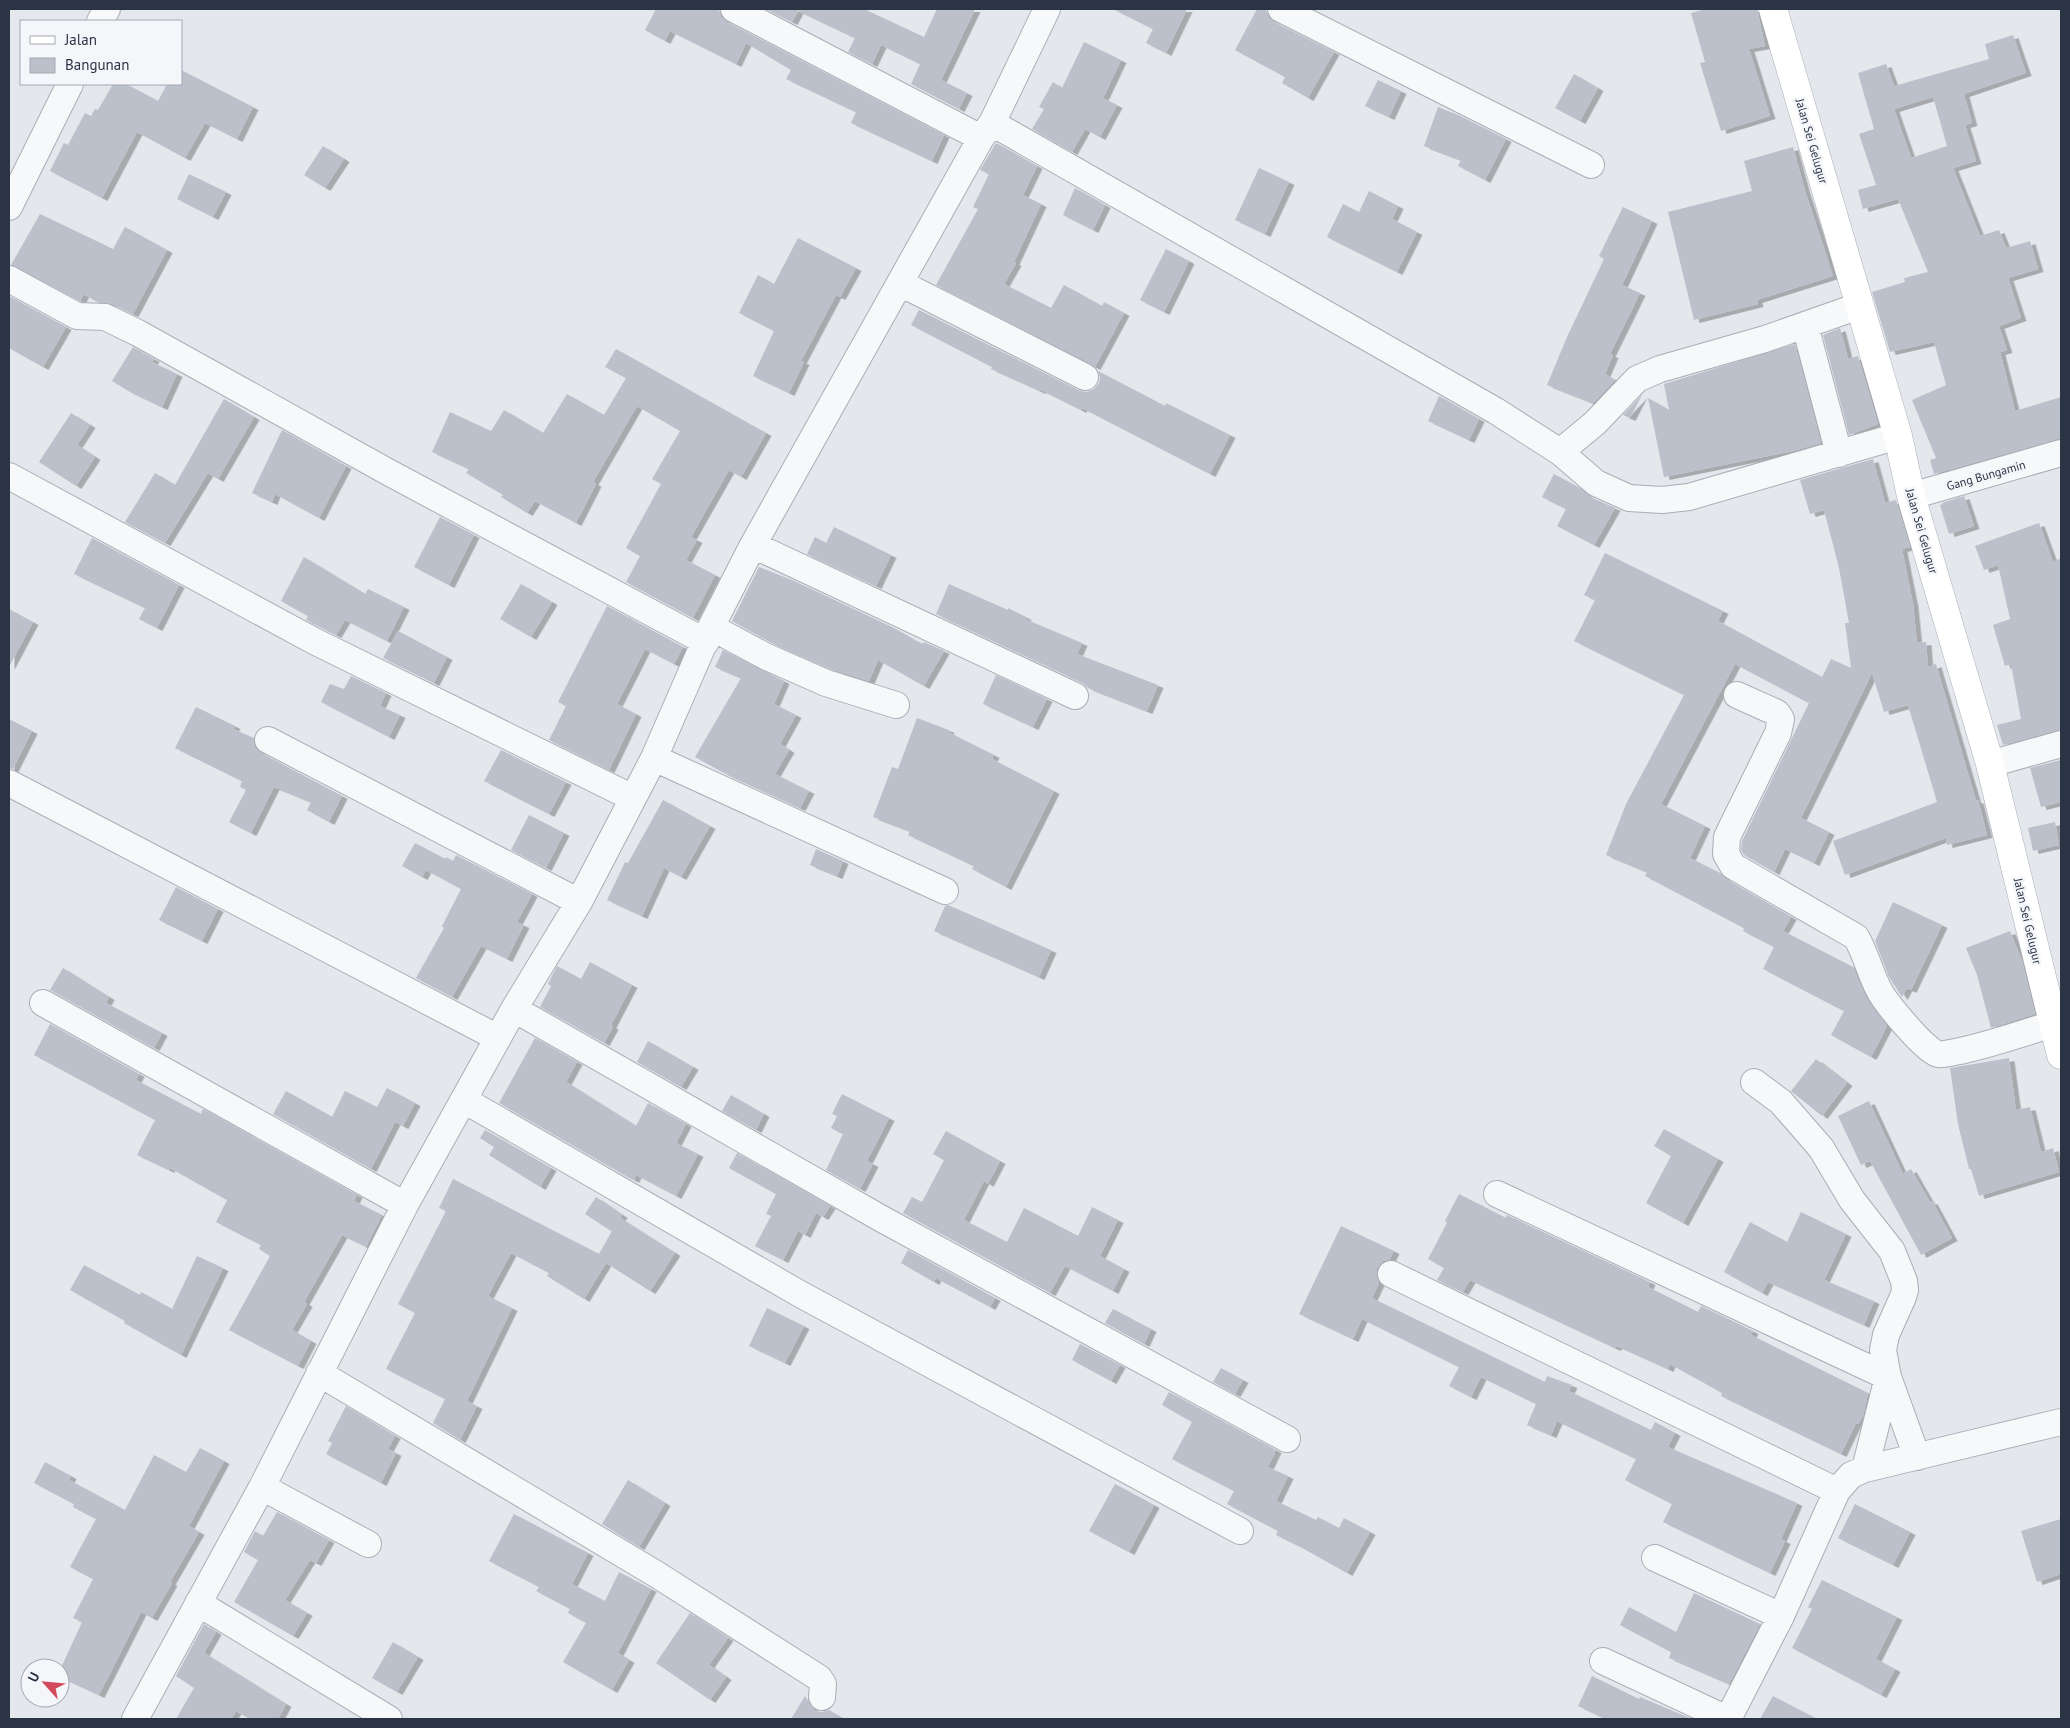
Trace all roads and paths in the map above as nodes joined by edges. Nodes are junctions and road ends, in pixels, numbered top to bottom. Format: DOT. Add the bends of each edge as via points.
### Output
graph roads {
  1 [pos="107,9"];
  2 [pos="734,9"];
  3 [pos="1047,9"];
  4 [pos="1280,9"];
  5 [pos="1773,9"];
  6 [pos="101,20"];
  7 [pos="70,85"];
  8 [pos="986,131"];
  9 [pos="1591,165"];
  10 [pos="9,207"];
  11 [pos="9,279"];
  12 [pos="900,283"];
  13 [pos="1859,306"];
  14 [pos="1805,325"];
  15 [pos="1085,377"];
  16 [pos="1898,436"];
  17 [pos="1560,452"];
  18 [pos="2061,453"];
  19 [pos="1839,454"];
  20 [pos="9,476"];
  21 [pos="1911,496"];
  22 [pos="752,546"];
  23 [pos="708,635"];
  24 [pos="1737,695"];
  25 [pos="1075,696"];
  26 [pos="896,705"];
  27 [pos="268,740"];
  28 [pos="2061,744"];
  29 [pos="654,758"];
  30 [pos="1990,764"];
  31 [pos="9,783"];
  32 [pos="633,798"];
  33 [pos="945,891"];
  34 [pos="579,902"];
  35 [pos="43,1003"];
  36 [pos="514,1009"];
  37 [pos="2052,1024"];
  38 [pos="498,1038"];
  39 [pos="2061,1055"];
  40 [pos="1754,1082"];
  41 [pos="464,1100"];
  42 [pos="1497,1194"];
  43 [pos="405,1205"];
  44 [pos="1391,1274"];
  45 [pos="319,1372"];
  46 [pos="1888,1377"];
  47 [pos="2061,1422"];
  48 [pos="1287,1439"];
  49 [pos="1917,1457"];
  50 [pos="1865,1469"];
  51 [pos="262,1487"];
  52 [pos="1838,1491"];
  53 [pos="1240,1532"];
  54 [pos="368,1544"];
  55 [pos="1655,1558"];
  56 [pos="198,1603"];
  57 [pos="1781,1616"];
  58 [pos="1603,1661"];
  59 [pos="822,1696"];
  60 [pos="135,1719"];
  61 [pos="389,1719"];
  62 [pos="1728,1719"];
  1 -- 6 [label="street"];
  2 -- 8 [label="street"];
  3 -- 8 [label="street"];
  4 -- 9 [label="street"];
  5 -- 13 [label="main road, Jalan Sei Gelugur"];
  7 -- 10 [label="street"];
  8 -- 12 [label="street"];
  8 -- 17 [label="street" via="1487,406"];
  11 -- 23 [label="street" via="77,316 105,317 138,333 397,476"];
  12 -- 15 [label="street"];
  12 -- 22 [label="street"];
  13 -- 14 [label="street"];
  13 -- 16 [label="main road, Jalan Sei Gelugur"];
  14 -- 17 [label="street" via="1637,379 1595,423"];
  14 -- 19 [label="street"];
  16 -- 19 [label="street"];
  16 -- 21 [label="main road, Jalan Sei Gelugur"];
  17 -- 19 [label="street" via="1596,483 1629,498 1662,500 1689,497"];
  18 -- 21 [label="street, Gang Bungamin"];
  20 -- 32 [label="street" via="314,641"];
  21 -- 30 [label="main road, Jalan Sei Gelugur"];
  22 -- 23 [label="street"];
  22 -- 25 [label="street"];
  23 -- 26 [label="street" via="826,683"];
  23 -- 29 [label="street"];
  24 -- 37 [label="street" via="1777,713 1781,718 1778,733 1727,837 1726,854 1733,866 1856,938 1879,990 1927,1049 1938,1054 1955,1052"];
  27 -- 34 [label="street"];
  28 -- 30 [label="street"];
  29 -- 32 [label="street"];
  29 -- 33 [label="street"];
  30 -- 37 [label="main road, Jalan Sei Gelugur"];
  31 -- 38 [label="street"];
  32 -- 34 [label="street"];
  34 -- 36 [label="street"];
  35 -- 43 [label="street"];
  36 -- 38 [label="street"];
  36 -- 48 [label="street" via="882,1219"];
  37 -- 39 [label="main road, Jalan Sei Gelugur"];
  38 -- 41 [label="street"];
  40 -- 46 [label="street" via="1781,1102 1821,1148 1852,1200 1892,1251 1905,1290 1883,1350"];
  41 -- 43 [label="street"];
  41 -- 53 [label="street" via="800,1294"];
  42 -- 46 [label="street"];
  43 -- 45 [label="street"];
  44 -- 52 [label="street"];
  45 -- 51 [label="street"];
  45 -- 59 [label="street" via="656,1574 819,1678 823,1684"];
  46 -- 49 [label="street"];
  46 -- 50 [label="street"];
  47 -- 49 [label="street"];
  49 -- 50 [label="street"];
  50 -- 52 [label="street" via="1852,1475"];
  51 -- 54 [label="street"];
  51 -- 56 [label="street"];
  52 -- 57 [label="street"];
  55 -- 57 [label="street"];
  56 -- 60 [label="street"];
  56 -- 61 [label="street"];
  57 -- 62 [label="street"];
  58 -- 62 [label="street"];
}
